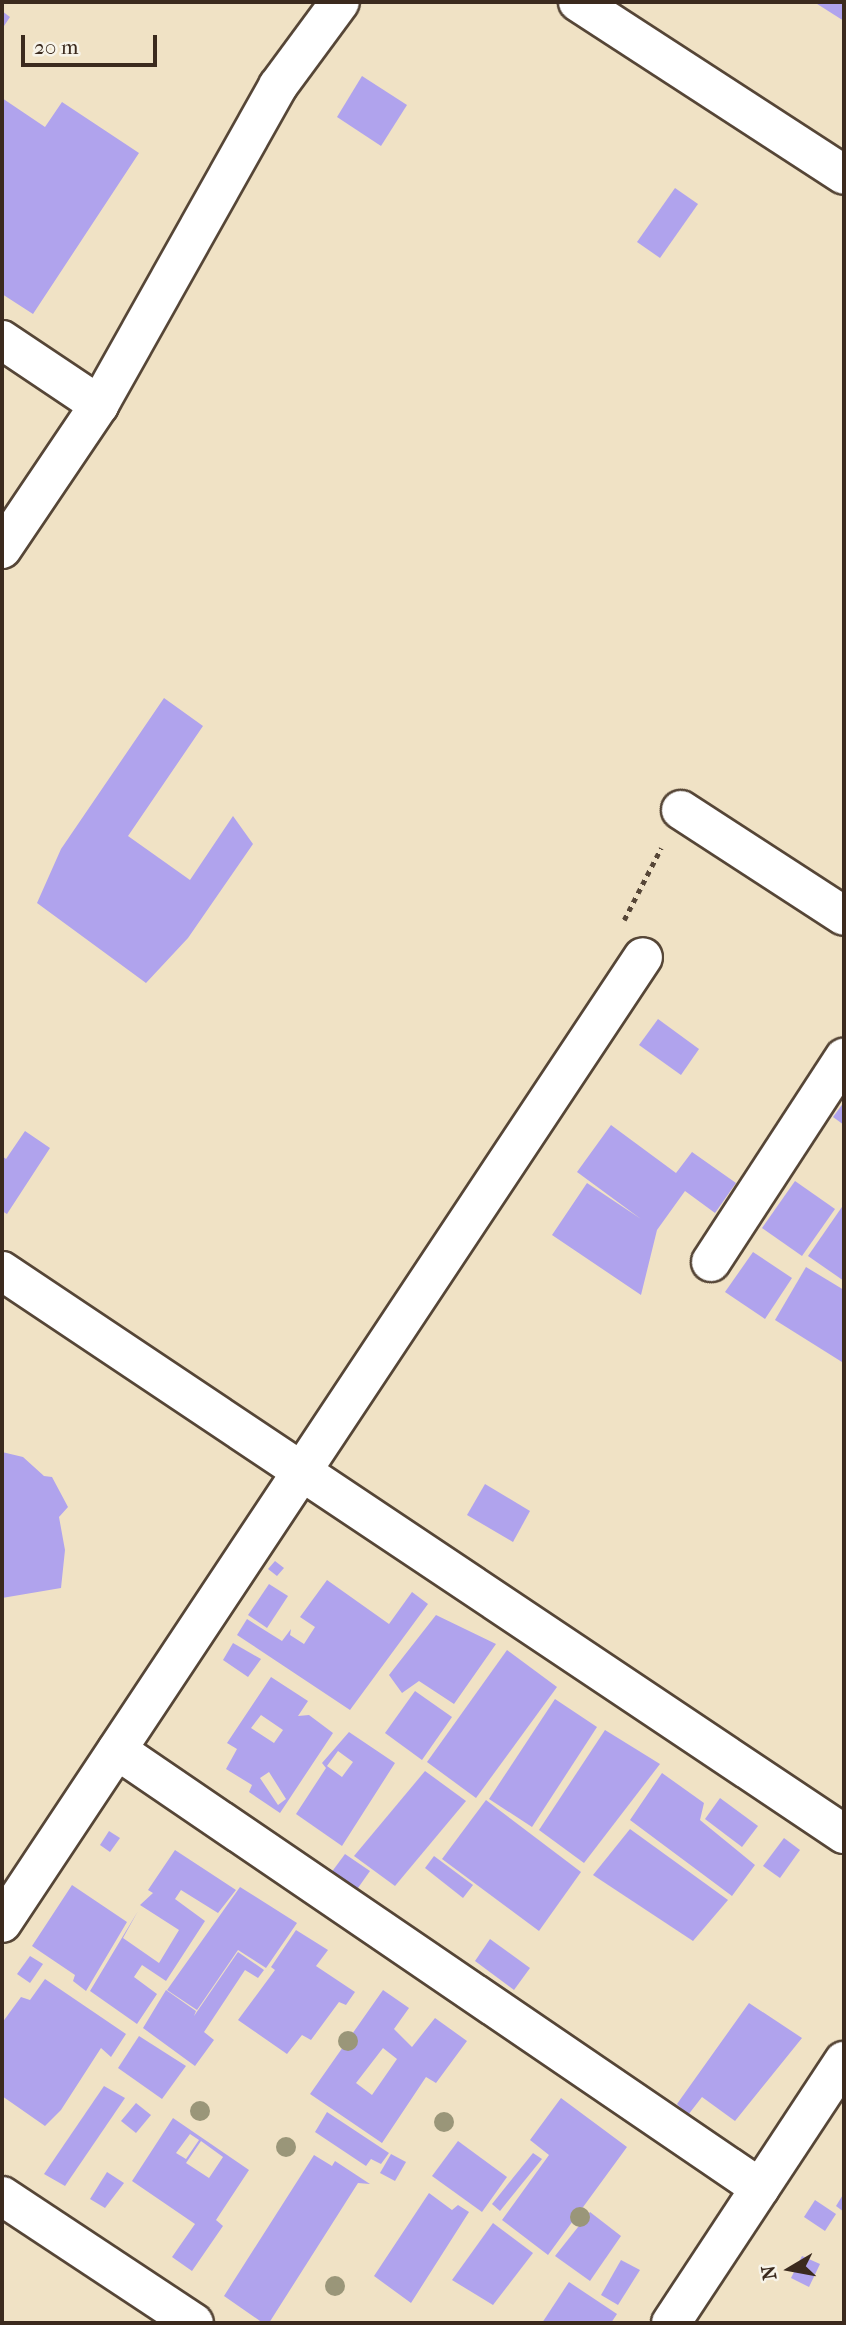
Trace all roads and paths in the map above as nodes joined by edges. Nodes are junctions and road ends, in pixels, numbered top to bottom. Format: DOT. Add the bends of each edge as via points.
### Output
graph roads {
  1 [pos="340,2"];
  2 [pos="578,2"];
  3 [pos="844,175"];
  4 [pos="2,340"];
  5 [pos="99,405"];
  6 [pos="2,549"];
  7 [pos="681,810"];
  8 [pos="844,916"];
  9 [pos="643,957"];
  10 [pos="844,1058"];
  11 [pos="711,1262"];
  12 [pos="2,1271"];
  13 [pos="301,1471"];
  14 [pos="117,1750"];
  15 [pos="844,1834"];
  16 [pos="2,1923"];
  17 [pos="844,2061"];
  18 [pos="760,2188"];
  19 [pos="2,2196"];
  20 [pos="194,2323"];
  21 [pos="671,2323"];
  1 -- 5 [label="street" via="278,86"];
  2 -- 3 [label="street"];
  4 -- 5 [label="street"];
  5 -- 6 [label="street"];
  7 -- 8 [label="street"];
  7 -- 9 [label="path" via="623,917"];
  9 -- 13 [label="street"];
  10 -- 11 [label="street"];
  12 -- 13 [label="street"];
  13 -- 14 [label="street"];
  13 -- 15 [label="street"];
  14 -- 16 [label="street"];
  14 -- 18 [label="street"];
  17 -- 18 [label="street"];
  18 -- 21 [label="street"];
  19 -- 20 [label="street"];
}
